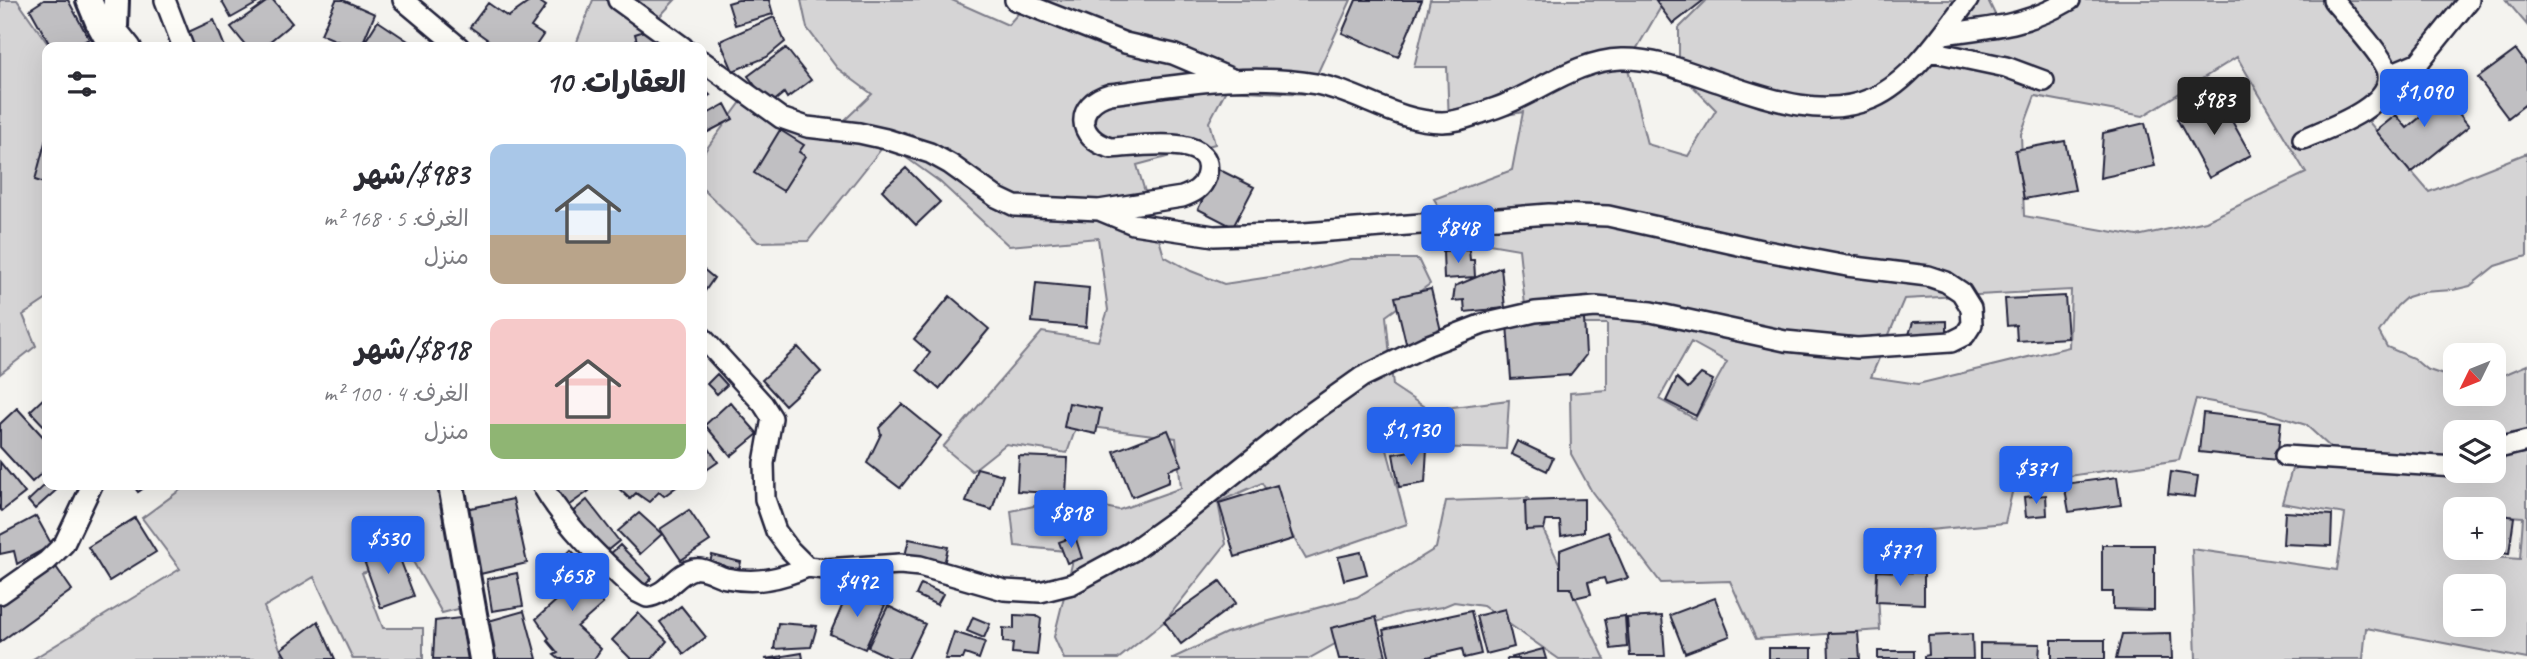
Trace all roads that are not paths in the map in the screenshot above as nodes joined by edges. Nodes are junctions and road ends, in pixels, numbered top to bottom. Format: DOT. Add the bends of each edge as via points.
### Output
graph roads {
  1 [pos="116,0"];
  2 [pos="165,0"];
  3 [pos="403,0"];
  4 [pos="618,0"];
  5 [pos="1015,0"];
  6 [pos="1968,0"];
  7 [pos="2070,0"];
  8 [pos="2333,0"];
  9 [pos="2469,0"];
  10 [pos="89,1"];
  11 [pos="1043,4"];
  12 [pos="1943,34"];
  13 [pos="116,41"];
  14 [pos="181,42"];
  15 [pos="453,42"];
  16 [pos="676,42"];
  17 [pos="1930,51"];
  18 [pos="707,65"];
  19 [pos="2388,75"];
  20 [pos="1231,79"];
  21 [pos="2044,81"];
  22 [pos="2303,139"];
  23 [pos="1099,210"];
  24 [pos="707,342"];
  25 [pos="2527,441"];
  26 [pos="2506,446"];
  27 [pos="2285,456"];
  28 [pos="2443,466"];
  29 [pos="90,490"];
  30 [pos="453,490"];
  31 [pos="545,490"];
  32 [pos="807,567"];
  33 [pos="0,594"];
  34 [pos="482,659"];
  1 -- 13 [label="main road"];
  2 -- 14 [label="street"];
  3 -- 15 [label="street"];
  4 -- 16 [label="street"];
  5 -- 11 [label="street"];
  6 -- 12 [label="street"];
  7 -- 12 [label="street" via="2021,23"];
  8 -- 19 [label="street"];
  9 -- 19 [label="street" via="2419,62"];
  10 -- 13 [label="main road"];
  11 -- 20 [label="street" via="1125,43 1173,54"];
  12 -- 17 [label="street"];
  17 -- 20 [label="street" via="1873,98 1832,106 1784,102 1661,63 1618,59 1587,65 1507,104 1443,122 1414,119 1315,84"];
  17 -- 21 [label="street" via="2006,67"];
  18 -- 23 [label="street" via="794,123 859,133 930,153 1015,206"];
  19 -- 22 [label="street" via="2383,93 2368,108"];
  20 -- 23 [label="street" via="1110,93 1088,105 1083,123 1100,146 1180,144 1204,159 1207,172 1203,184 1182,197"];
  23 -- 32 [label="street" via="1133,224 1214,236 1549,214 1608,216 1847,266 1928,276 1961,292 1971,308 1972,324 1965,335 1951,342 1857,348 1785,341 1651,312 1596,307 1535,312 1483,324 1362,377 1131,552 1072,584 1040,592 1004,590 920,566"];
  24 -- 32 [label="street" via="772,418 764,463 765,499 776,531"];
  25 -- 26 [label="street"];
  27 -- 28 [label="street"];
  29 -- 33 [label="street" via="64,544"];
  30 -- 34 [label="main road"];
  31 -- 32 [label="street" via="575,533 647,597 665,591 692,569 751,581 783,577"];
}
